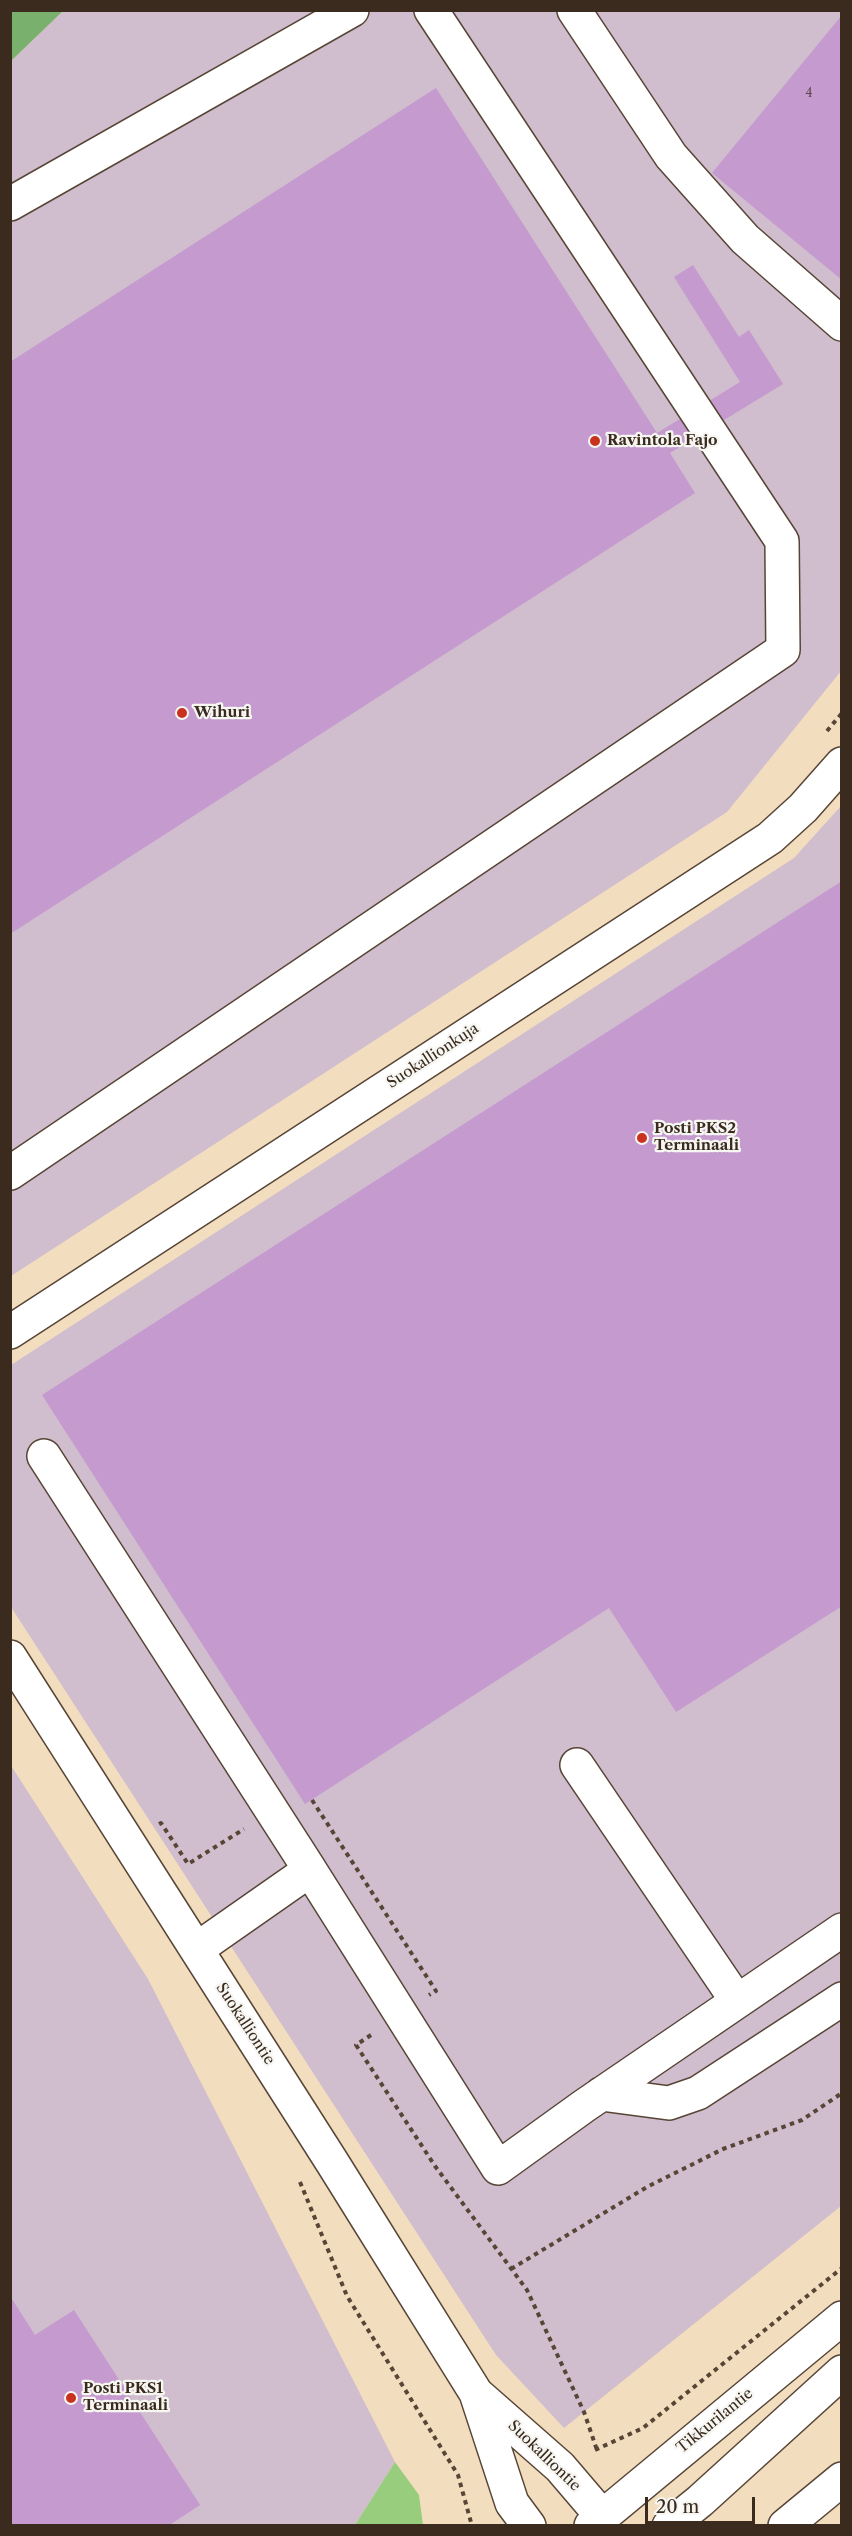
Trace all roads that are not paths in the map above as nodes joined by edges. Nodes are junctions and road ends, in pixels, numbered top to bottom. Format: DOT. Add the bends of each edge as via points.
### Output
graph roads {
  1 [pos="352,10"];
  2 [pos="431,10"];
  3 [pos="574,10"];
  4 [pos="10,204"];
  5 [pos="842,324"];
  6 [pos="842,764"];
  7 [pos="10,1173"];
  8 [pos="10,1332"];
  9 [pos="44,1456"];
  10 [pos="10,1657"];
  11 [pos="577,1765"];
  12 [pos="310,1870"];
  13 [pos="842,1930"];
  14 [pos="197,1949"];
  15 [pos="842,1999"];
  16 [pos="737,2001"];
  17 [pos="601,2094"];
  18 [pos="842,2318"];
  19 [pos="842,2372"];
  20 [pos="476,2393"];
  21 [pos="842,2479"];
  22 [pos="598,2522"];
  23 [pos="530,2526"];
  24 [pos="669,2526"];
  25 [pos="785,2526"];
  1 -- 4 [label="street"];
  2 -- 7 [label="street" via="782,541 783,650"];
  3 -- 5 [label="street" via="671,156 745,239"];
  6 -- 8 [label="street, Suokallionkuja" via="770,838"];
  9 -- 12 [label="street"];
  10 -- 14 [label="street, Suokalliontie"];
  11 -- 16 [label="street"];
  12 -- 14 [label="street"];
  12 -- 17 [label="street" via="498,2168"];
  13 -- 16 [label="street"];
  14 -- 20 [label="street, Suokalliontie"];
  15 -- 17 [label="street" via="698,2093 669,2103"];
  16 -- 17 [label="street"];
  18 -- 22 [label="street, Tikkurilantie"];
  19 -- 24 [label="street"];
  20 -- 22 [label="street, Suokalliontie" via="560,2467"];
  20 -- 23 [label="street, Suokalliontie" via="512,2503"];
  21 -- 25 [label="street"];
}
